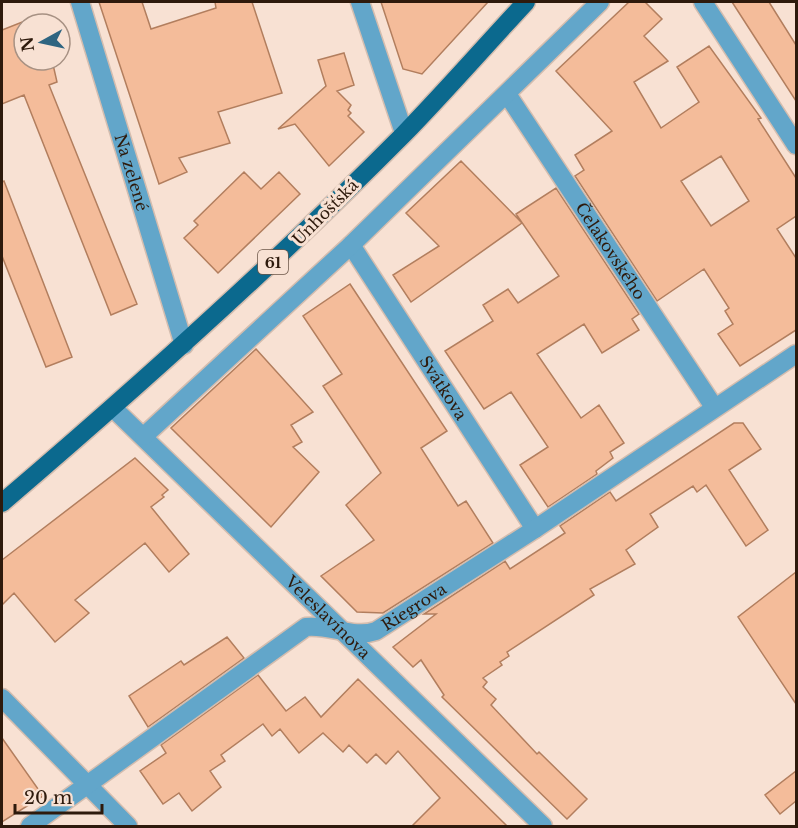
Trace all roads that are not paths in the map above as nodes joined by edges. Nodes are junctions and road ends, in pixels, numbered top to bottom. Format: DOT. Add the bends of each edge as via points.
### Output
graph roads {
  1 [pos="80,2"];
  2 [pos="360,2"];
  3 [pos="526,2"];
  4 [pos="600,2"];
  5 [pos="703,2"];
  6 [pos="507,94"];
  7 [pos="404,134"];
  8 [pos="796,145"];
  9 [pos="351,245"];
  10 [pos="184,345"];
  11 [pos="796,354"];
  12 [pos="714,407"];
  13 [pos="114,408"];
  14 [pos="144,436"];
  15 [pos="2,503"];
  16 [pos="535,529"];
  17 [pos="343,631"];
  18 [pos="2,698"];
  19 [pos="87,786"];
  20 [pos="30,826"];
  21 [pos="128,826"];
  22 [pos="543,826"];
  1 -- 10 [label="street, Na zelené"];
  2 -- 7 [label="street"];
  3 -- 7 [label="main road, Unhošťská / 61"];
  4 -- 6 [label="street"];
  5 -- 8 [label="street"];
  6 -- 9 [label="street"];
  6 -- 12 [label="street, Čelakovského"];
  7 -- 10 [label="main road, Unhošťská / 61"];
  9 -- 14 [label="street"];
  9 -- 16 [label="street, Svátkova"];
  10 -- 13 [label="main road, Unhošťská / 61"];
  11 -- 12 [label="street, Riegrova"];
  12 -- 16 [label="street, Riegrova"];
  13 -- 14 [label="street, Veleslavínova"];
  13 -- 15 [label="main road, Unhošťská / 61"];
  14 -- 17 [label="street, Veleslavínova"];
  16 -- 17 [label="street, Riegrova" via="376,631"];
  17 -- 19 [label="street, Riegrova" via="318,625 306,627"];
  17 -- 22 [label="street, Veleslavínova"];
  18 -- 19 [label="street"];
  19 -- 20 [label="street, Riegrova"];
  19 -- 21 [label="street"];
}
